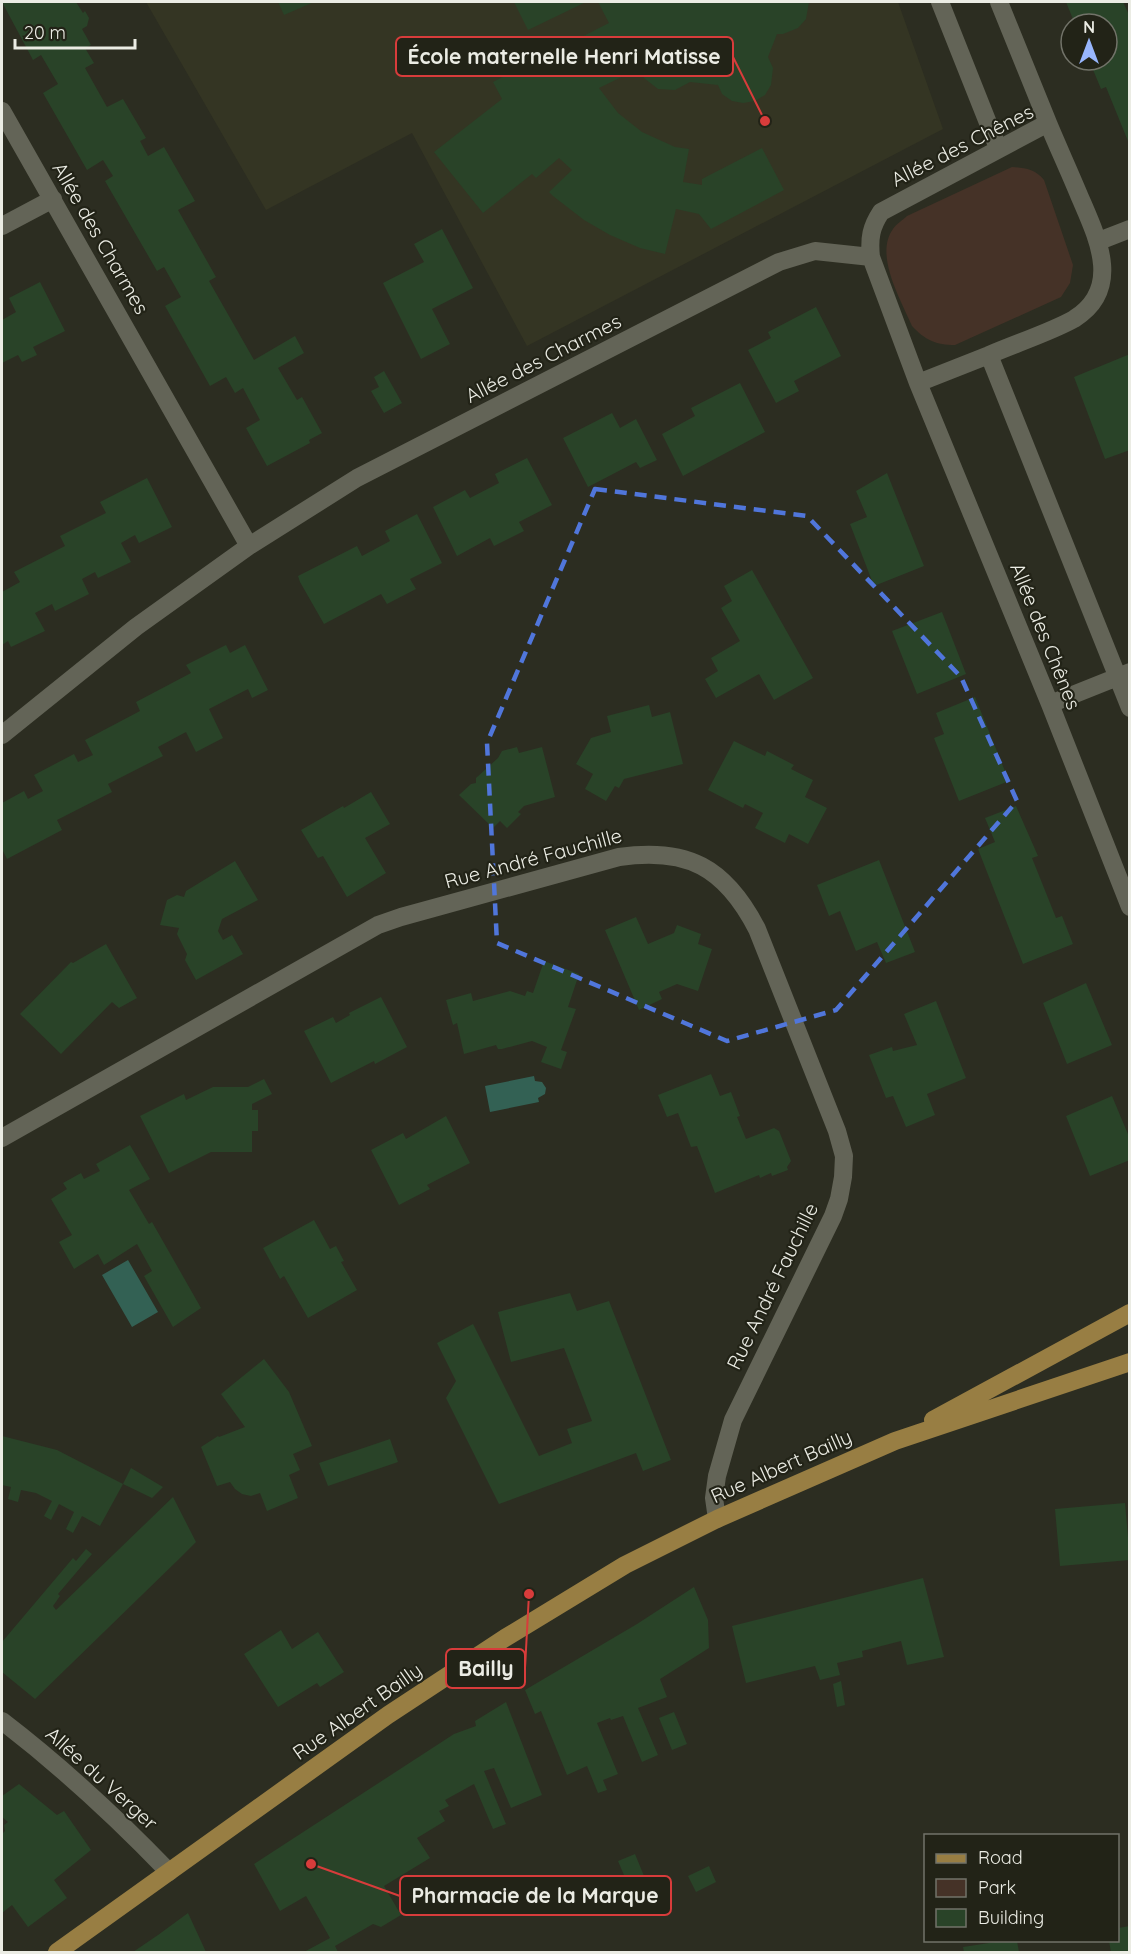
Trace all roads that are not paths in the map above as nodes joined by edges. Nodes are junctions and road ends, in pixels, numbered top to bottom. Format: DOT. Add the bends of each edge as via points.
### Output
graph roads {
  1 [pos="940,2"];
  2 [pos="999,2"];
  3 [pos="2,111"];
  4 [pos="1048,123"];
  5 [pos="998,148"];
  6 [pos="53,199"];
  7 [pos="2,226"];
  8 [pos="1130,230"];
  9 [pos="1099,241"];
  10 [pos="871,257"];
  11 [pos="989,354"];
  12 [pos="918,383"];
  13 [pos="249,546"];
  14 [pos="1124,674"];
  15 [pos="1050,704"];
  16 [pos="1130,708"];
  17 [pos="2,735"];
  18 [pos="1130,907"];
  19 [pos="2,1138"];
  20 [pos="1130,1313"];
  21 [pos="1130,1362"];
  22 [pos="894,1442"];
  23 [pos="717,1519"];
  24 [pos="2,1721"];
  25 [pos="169,1872"];
  26 [pos="57,1953"];
  1 -- 5 [label="street"];
  2 -- 4 [label="street"];
  3 -- 6 [label="street, Allée des Charmes"];
  4 -- 5 [label="street, Allée des Chênes"];
  4 -- 9 [label="street, Allée des Chênes"];
  5 -- 10 [label="street, Allée des Chênes" via="881,212 869,241"];
  6 -- 7 [label="street"];
  6 -- 13 [label="street, Allée des Charmes"];
  8 -- 9 [label="street"];
  9 -- 11 [label="street, Allée des Chênes" via="1102,282 1087,308 1075,318"];
  10 -- 12 [label="street, Allée des Chênes"];
  10 -- 13 [label="street, Allée des Charmes" via="815,251 779,262 357,478"];
  11 -- 12 [label="street, Allée des Chênes"];
  11 -- 14 [label="street"];
  12 -- 15 [label="street, Allée des Chênes"];
  13 -- 17 [label="street, Allée des Charmes" via="136,627"];
  14 -- 15 [label="street"];
  14 -- 16 [label="street"];
  15 -- 18 [label="street, Allée des Chênes"];
  19 -- 23 [label="street, Rue André Fauchille" via="378,926 619,857 667,854 690,860 731,889 749,913 844,1156 833,1216 733,1420 717,1476"];
  20 -- 22 [label="main road, Rue Albert Bailly"];
  21 -- 22 [label="main road, Rue Albert Bailly"];
  22 -- 23 [label="main road, Rue Albert Bailly"];
  23 -- 25 [label="main road, Rue Albert Bailly" via="625,1565 504,1638 388,1715"];
  24 -- 25 [label="street, Allée du Verger" via="70,1776"];
  25 -- 26 [label="main road, Rue Albert Bailly"];
}
